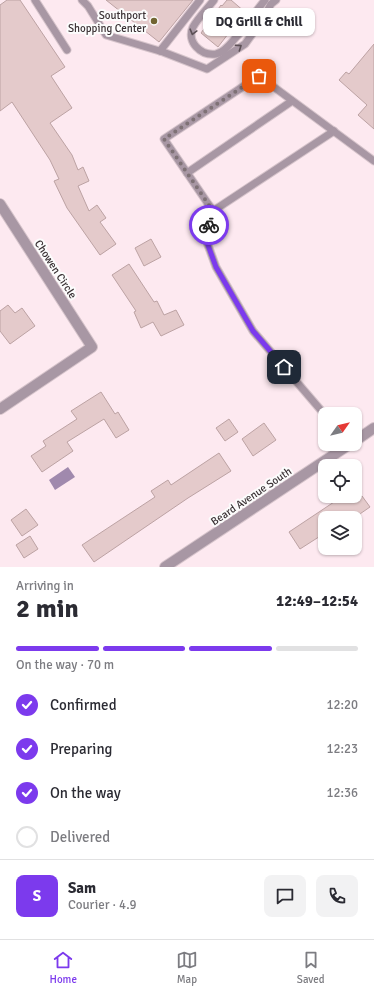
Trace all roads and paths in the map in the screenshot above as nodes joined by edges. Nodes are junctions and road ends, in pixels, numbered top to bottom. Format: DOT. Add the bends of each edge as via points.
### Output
graph roads {
  1 [pos="35,0"];
  2 [pos="82,0"];
  3 [pos="200,0"];
  4 [pos="214,0"];
  5 [pos="270,1"];
  6 [pos="67,50"];
  7 [pos="160,51"];
  8 [pos="292,101"];
  9 [pos="334,131"];
  10 [pos="374,161"];
  11 [pos="187,173"];
  12 [pos="0,204"];
  13 [pos="213,211"];
  14 [pos="318,407"];
  15 [pos="0,409"];
  16 [pos="374,428"];
  17 [pos="362,436"];
  18 [pos="339,451"];
  19 [pos="165,567"];
  1 -- 6 [label="lane"];
  2 -- 7 [label="lane" via="106,35"];
  3 -- 7 [label="lane"];
  4 -- 5 [label="lane, one-way" via="193,28 191,38 194,46 205,54 217,54 227,48"];
  7 -- 5 [label="lane, one-way" via="207,69 245,44 263,19"];
  8 -- 9 [label="lane"];
  8 -- 11 [label="lane"];
  8 -- 11 [label="lane" via="259,76 164,139"];
  9 -- 10 [label="lane"];
  9 -- 13 [label="lane"];
  11 -- 13 [label="lane"];
  12 -- 15 [label="street, Chowen Circle" via="92,347"];
  13 -- 14 [label="lane" via="205,237 216,267 253,331"];
  16 -- 17 [label="street"];
  18 -- 19 [label="street, Beard Avenue South"];
}
